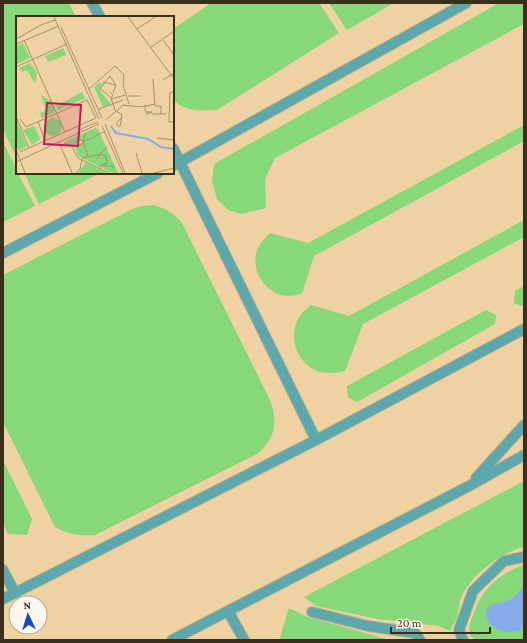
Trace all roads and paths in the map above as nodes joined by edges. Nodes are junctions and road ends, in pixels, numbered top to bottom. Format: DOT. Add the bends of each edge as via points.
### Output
graph roads {
  1 [pos="92,3"];
  2 [pos="466,3"];
  3 [pos="99,16"];
  4 [pos="174,152"];
  5 [pos="177,164"];
  6 [pos="156,174"];
  7 [pos="3,253"];
  8 [pos="524,328"];
  9 [pos="524,425"];
  10 [pos="316,440"];
  11 [pos="524,455"];
  12 [pos="469,486"];
  13 [pos="524,557"];
  14 [pos="3,570"];
  15 [pos="15,593"];
  16 [pos="3,599"];
  17 [pos="228,611"];
  18 [pos="312,612"];
  19 [pos="172,640"];
  20 [pos="244,640"];
  21 [pos="420,640"];
  22 [pos="463,640"];
  1 -- 3 [label="street"];
  2 -- 5 [label="street"];
  4 -- 5 [label="street"];
  5 -- 10 [label="street"];
  6 -- 7 [label="street"];
  8 -- 10 [label="street"];
  9 -- 12 [label="street"];
  10 -- 15 [label="street"];
  11 -- 12 [label="street"];
  12 -- 17 [label="street"];
  13 -- 22 [label="street" via="504,561 473,591 459,630"];
  14 -- 15 [label="street"];
  15 -- 16 [label="street"];
  17 -- 19 [label="street"];
  17 -- 20 [label="street"];
  18 -- 21 [label="street" via="368,626 415,633"];
}
